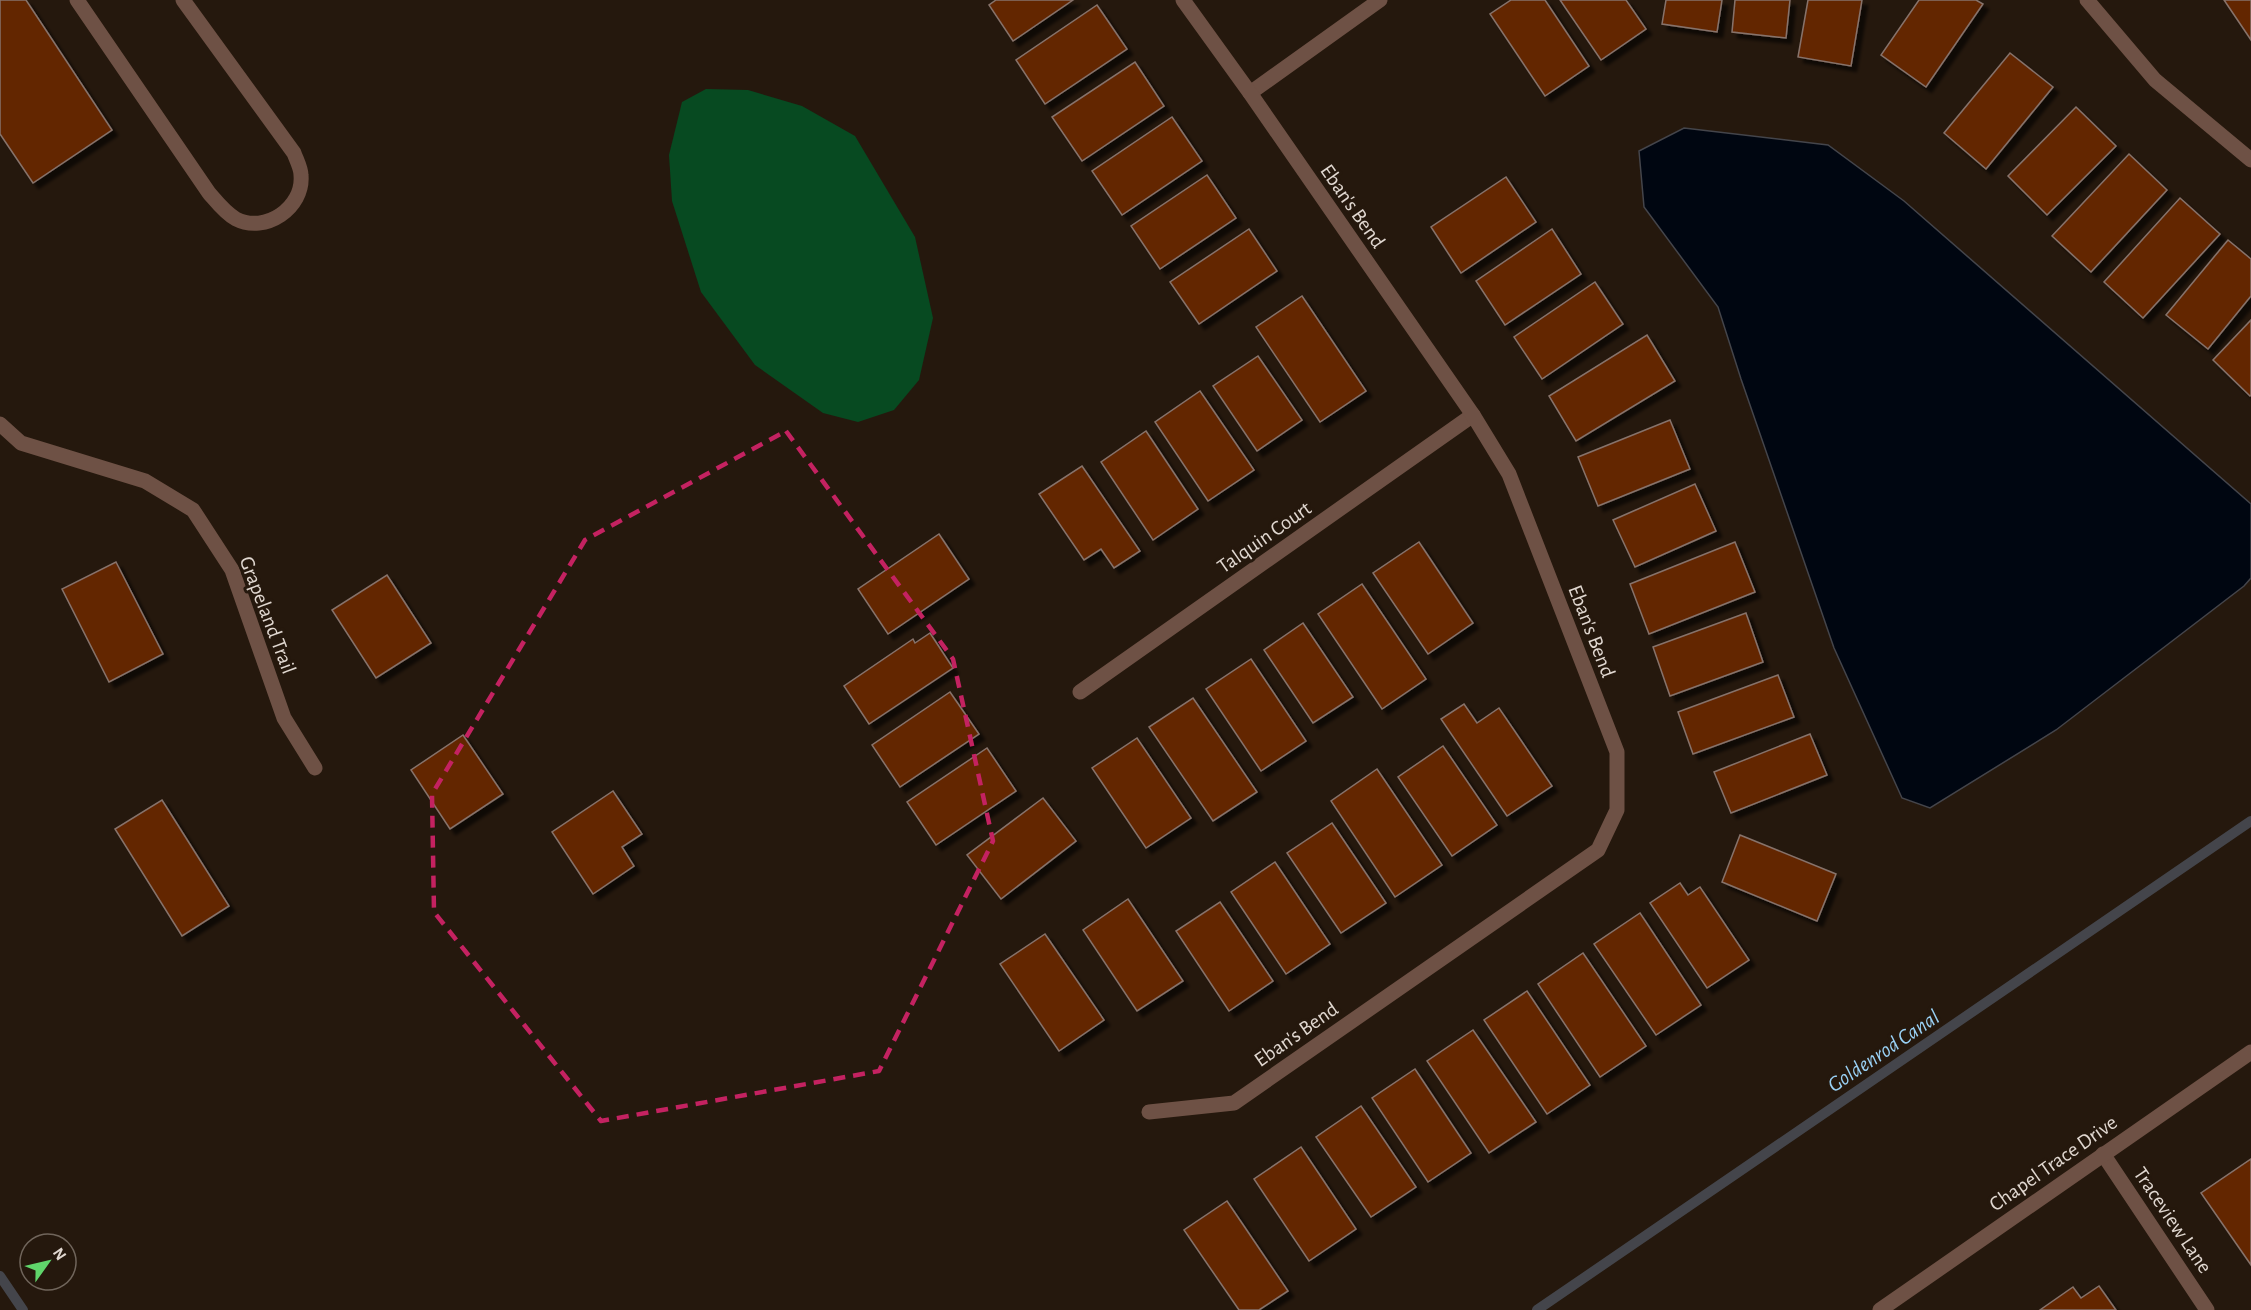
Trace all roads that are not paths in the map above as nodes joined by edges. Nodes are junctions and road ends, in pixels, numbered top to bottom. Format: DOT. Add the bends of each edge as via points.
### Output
graph roads {
  1 [pos="77,0"];
  2 [pos="183,0"];
  3 [pos="1183,0"];
  4 [pos="1380,0"];
  5 [pos="2087,0"];
  6 [pos="1250,93"];
  7 [pos="2251,160"];
  8 [pos="1473,415"];
  9 [pos="0,424"];
  10 [pos="1080,692"];
  11 [pos="315,768"];
  12 [pos="2251,1052"];
  13 [pos="1149,1112"];
  14 [pos="2103,1154"];
  15 [pos="1881,1310"];
  16 [pos="2207,1310"];
  1 -- 2 [label="street" via="208,193 236,219 254,224 273,220 297,200 302,176 294,153"];
  3 -- 6 [label="street, Eban's Bend"];
  4 -- 6 [label="street"];
  5 -- 7 [label="street" via="2156,80"];
  6 -- 8 [label="street, Eban's Bend"];
  8 -- 10 [label="street, Talquin Court"];
  8 -- 13 [label="street, Eban's Bend" via="1509,474 1617,752 1617,810 1598,850 1234,1103"];
  9 -- 11 [label="street, Grapeland Trail" via="21,443 146,481 193,510 232,570 284,718"];
  12 -- 14 [label="street, Chapel Trace Drive"];
  14 -- 15 [label="street, Chapel Trace Drive"];
  14 -- 16 [label="street, Traceview Lane"];
}
